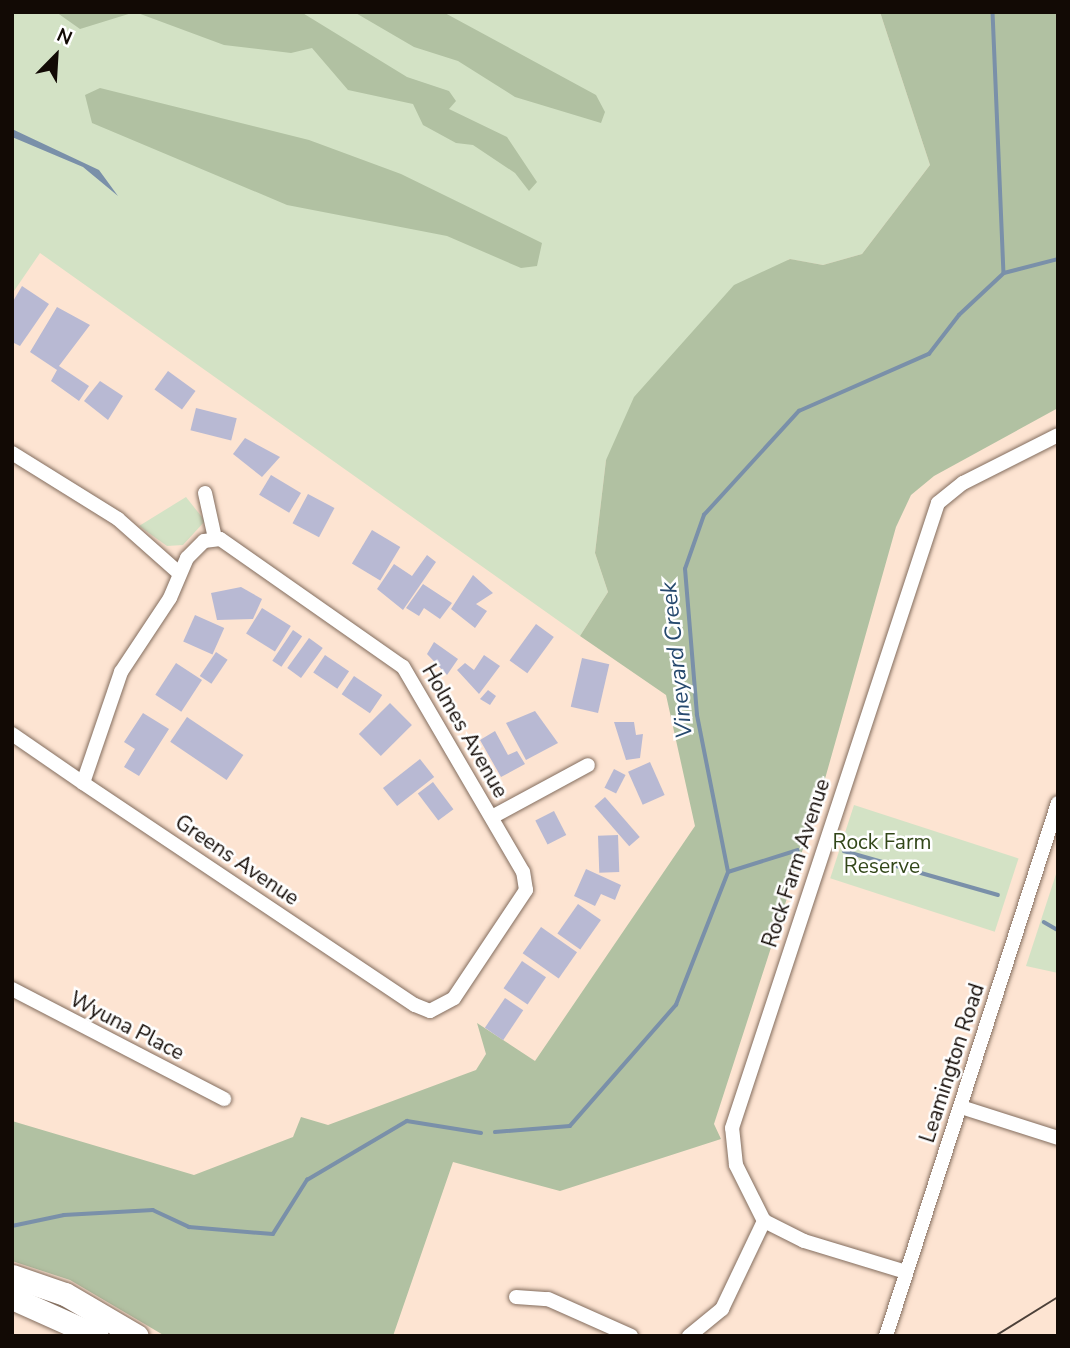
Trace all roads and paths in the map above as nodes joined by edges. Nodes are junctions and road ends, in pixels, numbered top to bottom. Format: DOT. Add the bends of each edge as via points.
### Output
graph roads {
  1 [pos="1058,435"];
  2 [pos="12,453"];
  3 [pos="205,493"];
  4 [pos="215,538"];
  5 [pos="179,573"];
  6 [pos="12,734"];
  7 [pos="588,765"];
  8 [pos="83,783"];
  9 [pos="1058,803"];
  10 [pos="492,817"];
  11 [pos="12,989"];
  12 [pos="442,1009"];
  13 [pos="224,1099"];
  14 [pos="961,1107"];
  15 [pos="1058,1138"];
  16 [pos="764,1221"];
  17 [pos="906,1272"];
  18 [pos="12,1276"];
  19 [pos="516,1297"];
  20 [pos="12,1298"];
  21 [pos="97,1336"];
  22 [pos="137,1336"];
  23 [pos="631,1336"];
  24 [pos="689,1336"];
  25 [pos="886,1336"];
  1 -- 16 [label="street, Rock Farm Avenue" via="963,483 938,503 732,1128 736,1165"];
  2 -- 5 [label="street" via="118,519"];
  3 -- 4 [label="street"];
  4 -- 5 [label="street" via="199,544"];
  4 -- 10 [label="street, Holmes Avenue" via="395,658"];
  5 -- 8 [label="street" via="170,598 121,672"];
  6 -- 8 [label="street, Greens Avenue"];
  7 -- 10 [label="street"];
  8 -- 12 [label="street, Greens Avenue" via="415,1004"];
  9 -- 14 [label="street, Leamington Road"];
  10 -- 12 [label="street, Holmes Avenue" via="526,890"];
  11 -- 13 [label="street, Wyuna Place"];
  14 -- 15 [label="street"];
  14 -- 17 [label="street, Leamington Road"];
  16 -- 17 [label="street" via="804,1241"];
  16 -- 24 [label="street" via="722,1309"];
  17 -- 25 [label="street, Leamington Road"];
  18 -- 22 [label="main road" via="65,1294"];
  19 -- 23 [label="street" via="548,1299"];
  20 -- 21 [label="main road"];
}
